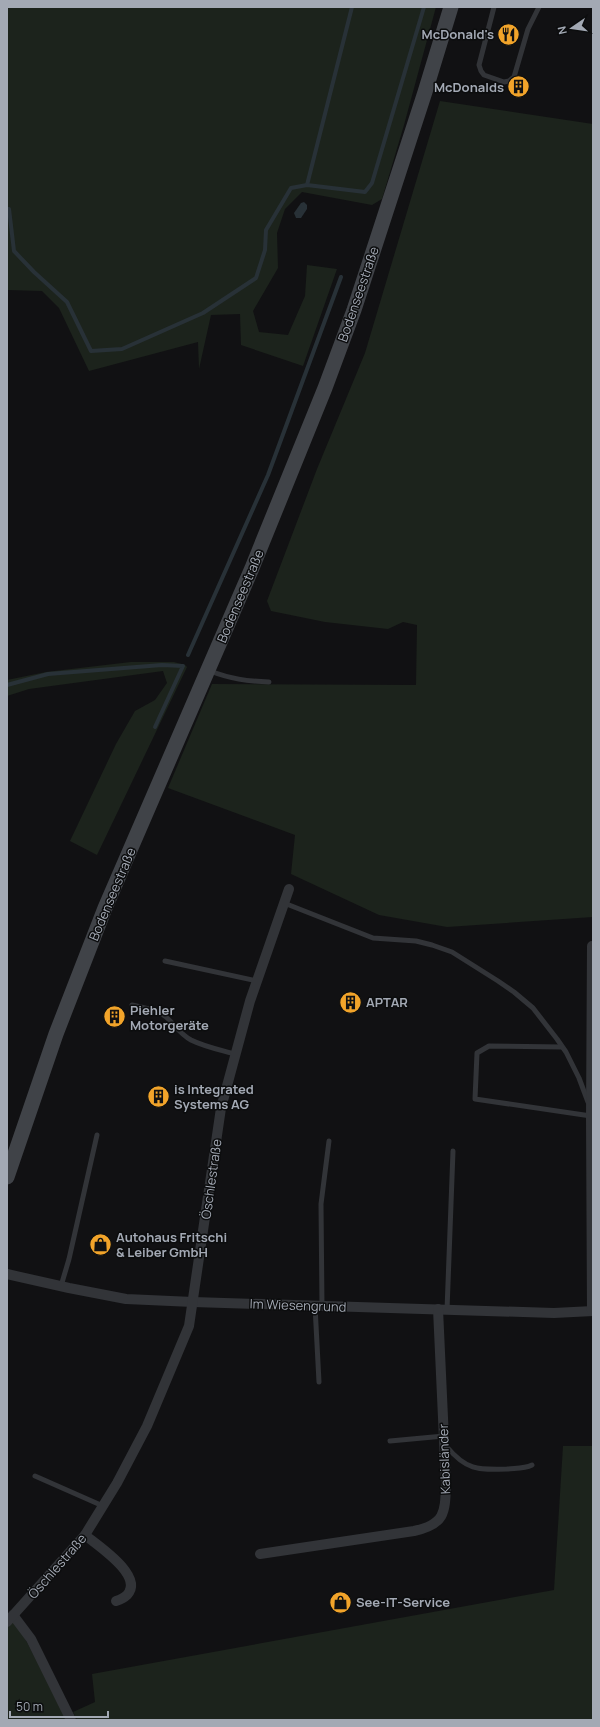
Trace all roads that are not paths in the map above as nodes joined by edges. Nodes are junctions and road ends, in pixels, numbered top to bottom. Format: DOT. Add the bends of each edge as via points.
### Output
graph roads {
  1 [pos="451,7"];
  2 [pos="494,7"];
  3 [pos="539,7"];
  4 [pos="208,670"];
  5 [pos="269,682"];
  6 [pos="289,889"];
  7 [pos="284,903"];
  8 [pos="592,946"];
  9 [pos="165,961"];
  10 [pos="257,981"];
  11 [pos="132,1005"];
  12 [pos="562,1046"];
  13 [pos="236,1054"];
  14 [pos="592,1088"];
  15 [pos="591,1117"];
  16 [pos="97,1135"];
  17 [pos="329,1141"];
  18 [pos="453,1151"];
  19 [pos="7,1177"];
  20 [pos="7,1274"];
  21 [pos="61,1286"];
  22 [pos="193,1302"];
  23 [pos="318,1306"];
  24 [pos="442,1309"];
  25 [pos="592,1311"];
  26 [pos="318,1382"];
  27 [pos="444,1440"];
  28 [pos="390,1441"];
  29 [pos="532,1465"];
  30 [pos="35,1476"];
  31 [pos="103,1506"];
  32 [pos="85,1535"];
  33 [pos="260,1554"];
  34 [pos="116,1601"];
  35 [pos="10,1618"];
  36 [pos="71,1720"];
  1 -- 4 [label="street, Bodenseestraße" via="385,216 325,388"];
  2 -- 3 [label="lane" via="479,65 484,75 504,82 514,77 528,29"];
  4 -- 5 [label="lane" via="229,679"];
  4 -- 19 [label="street, Bodenseestraße" via="105,908 56,1034"];
  6 -- 7 [label="street, Öschlestraße"];
  7 -- 10 [label="street, Öschlestraße"];
  7 -- 12 [label="lane" via="373,938 416,941 452,952 514,992 533,1008"];
  8 -- 14 [label="street, Im Wiesengrund"];
  9 -- 10 [label="lane"];
  10 -- 13 [label="street, Öschlestraße"];
  11 -- 13 [label="lane" via="156,1011 167,1017 175,1028 190,1040"];
  12 -- 15 [label="lane" via="584,1090"];
  12 -- 15 [label="lane" via="489,1046 476,1053 475,1099"];
  13 -- 22 [label="street, Öschlestraße" via="221,1108"];
  14 -- 15 [label="street, Im Wiesengrund"];
  15 -- 25 [label="street, Im Wiesengrund"];
  16 -- 21 [label="lane"];
  17 -- 23 [label="lane" via="321,1204"];
  18 -- 24 [label="lane"];
  20 -- 21 [label="street, Im Wiesengrund"];
  21 -- 22 [label="street, Im Wiesengrund" via="126,1299"];
  22 -- 23 [label="street, Im Wiesengrund"];
  22 -- 31 [label="street, Öschlestraße" via="189,1326 147,1426 118,1483"];
  23 -- 24 [label="street, Im Wiesengrund"];
  23 -- 26 [label="lane"];
  24 -- 25 [label="street, Im Wiesengrund" via="554,1313"];
  24 -- 27 [label="street, Kabisländer"];
  27 -- 28 [label="lane"];
  27 -- 29 [label="lane" via="454,1456 479,1469 524,1468"];
  27 -- 33 [label="street, Kabisländer" via="445,1505 440,1519 429,1528"];
  30 -- 31 [label="lane"];
  31 -- 32 [label="street, Öschlestraße"];
  32 -- 34 [label="street" via="127,1571 130,1589 127,1596"];
  32 -- 35 [label="street, Öschlestraße"];
  35 -- 36 [label="street" via="31,1639"];
}
